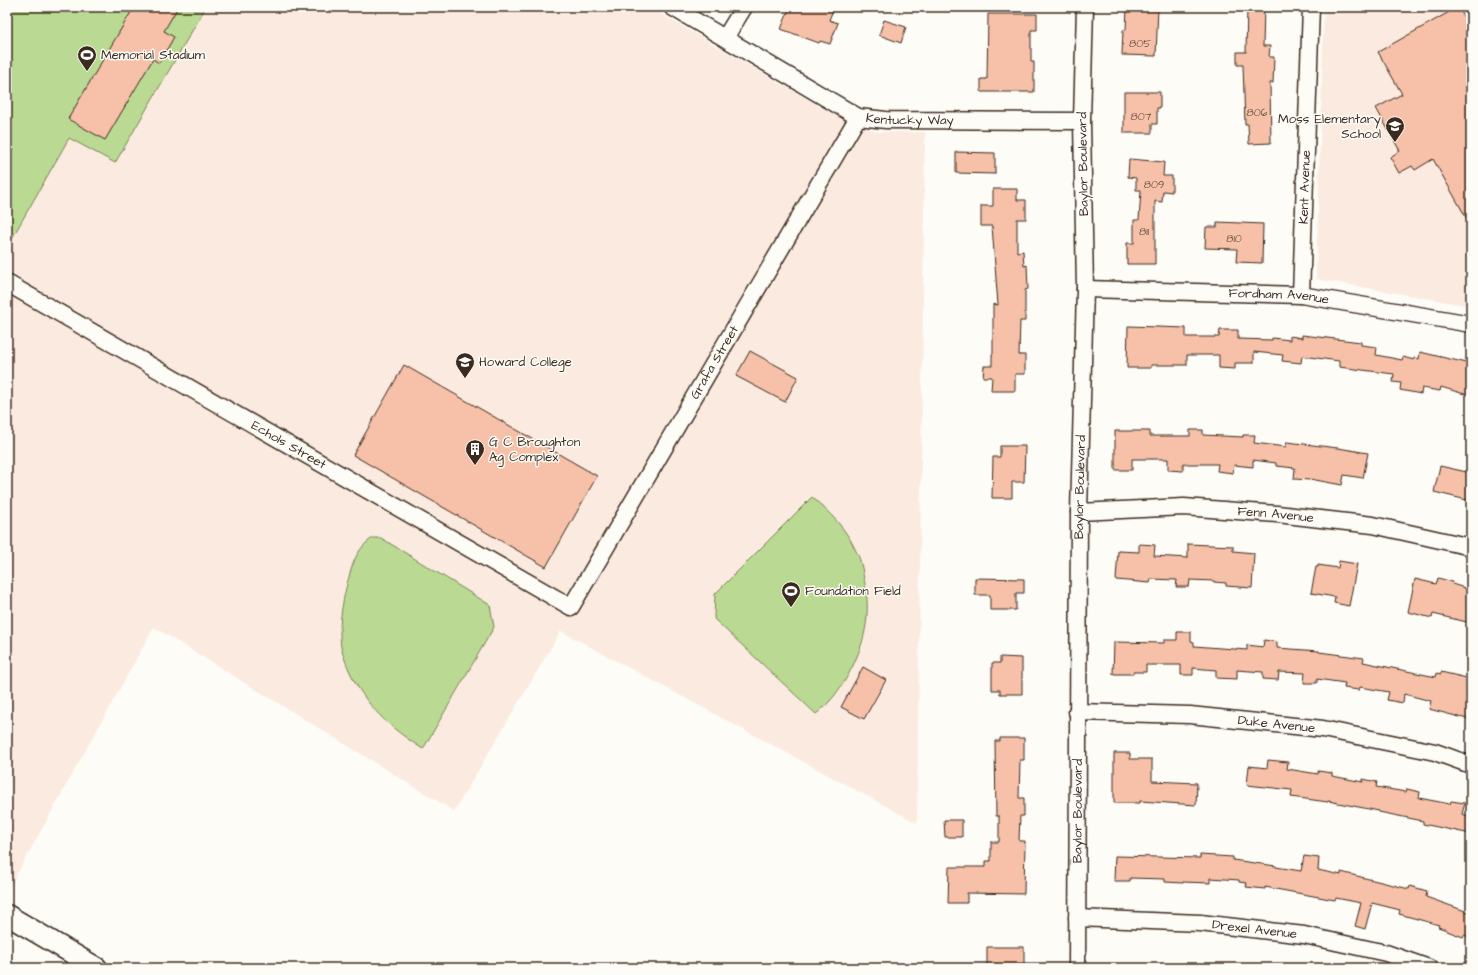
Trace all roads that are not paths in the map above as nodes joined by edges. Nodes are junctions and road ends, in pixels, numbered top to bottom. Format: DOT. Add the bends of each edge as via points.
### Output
graph roads {
  1 [pos="672,7"];
  2 [pos="744,7"];
  3 [pos="1085,7"];
  4 [pos="1311,7"];
  5 [pos="725,38"];
  6 [pos="858,117"];
  7 [pos="1082,121"];
  8 [pos="7,283"];
  9 [pos="1085,289"];
  10 [pos="1301,295"];
  11 [pos="1471,324"];
  12 [pos="1079,512"];
  13 [pos="1471,546"];
  14 [pos="571,607"];
  15 [pos="1077,712"];
  16 [pos="1471,765"];
  17 [pos="7,915"];
  18 [pos="1077,918"];
  19 [pos="92,967"];
  20 [pos="1077,968"];
  21 [pos="1428,968"];
  1 -- 5 [label="street, Kentucky Way"];
  2 -- 5 [label="street"];
  3 -- 7 [label="street, Baylor Boulevard"];
  4 -- 10 [label="street, Kent Avenue"];
  5 -- 6 [label="street, Kentucky Way"];
  6 -- 7 [label="street, Kentucky Way" via="886,120"];
  6 -- 14 [label="street, Grafa Street"];
  7 -- 9 [label="street, Baylor Boulevard"];
  8 -- 14 [label="street, Echols Street"];
  9 -- 10 [label="street, Fordham Avenue"];
  9 -- 12 [label="street, Baylor Boulevard"];
  10 -- 11 [label="street, Fordham Avenue"];
  12 -- 13 [label="street, Fenn Avenue" via="1184,507 1277,514 1373,525"];
  12 -- 15 [label="street, Baylor Boulevard"];
  15 -- 16 [label="street, Duke Avenue" via="1190,715 1323,729 1436,752"];
  15 -- 18 [label="street, Baylor Boulevard"];
  17 -- 19 [label="street"];
  18 -- 20 [label="street, Baylor Boulevard"];
  18 -- 21 [label="street, Drexel Avenue" via="1200,922 1304,935 1386,953"];
}
